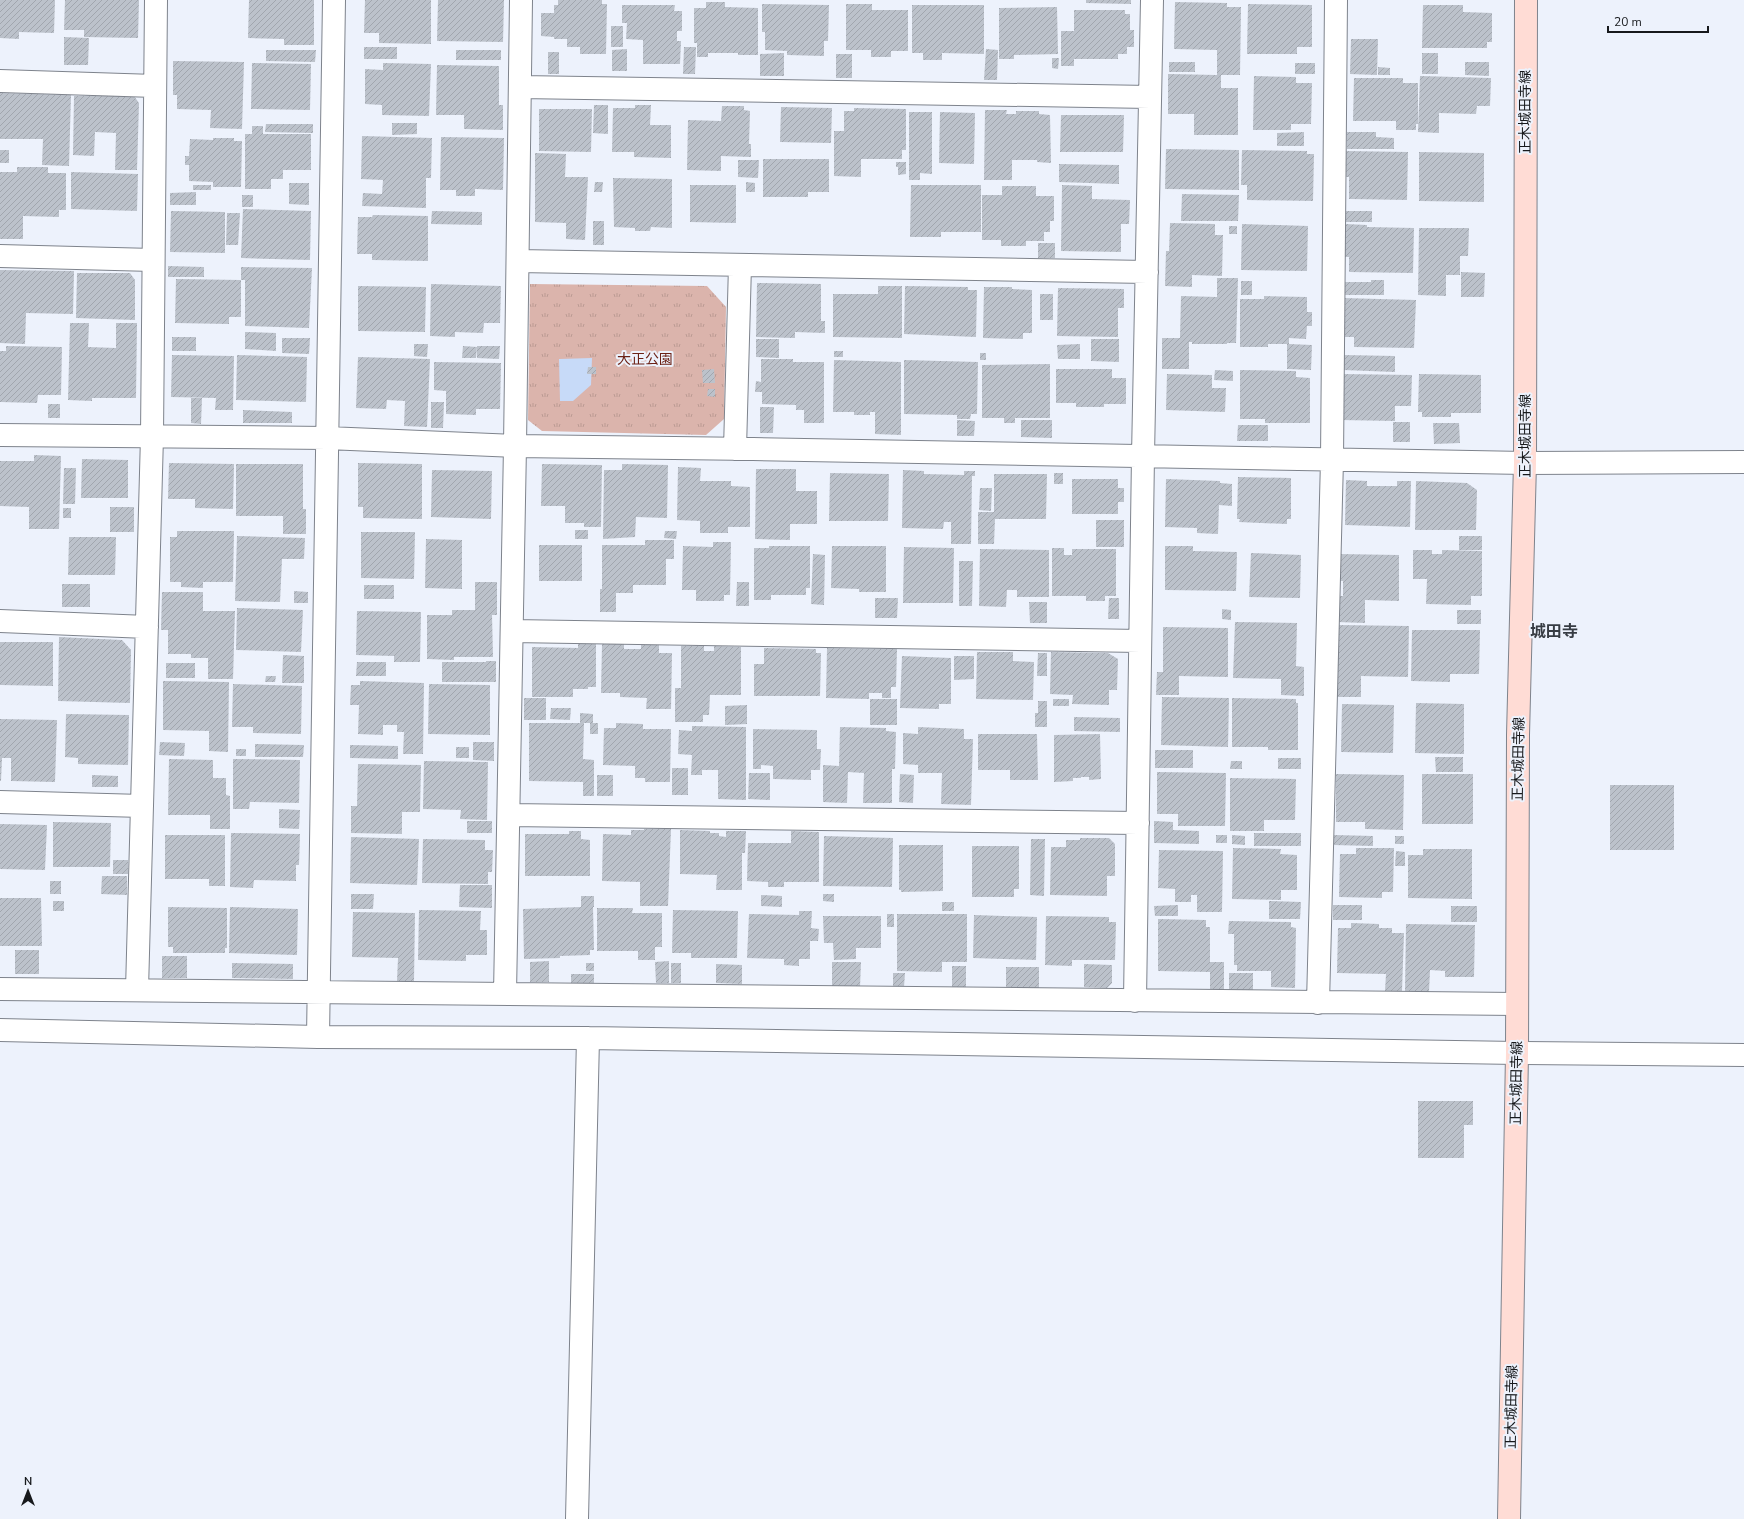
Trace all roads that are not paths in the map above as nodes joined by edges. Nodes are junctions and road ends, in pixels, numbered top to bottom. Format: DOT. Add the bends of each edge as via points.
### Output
graph roads {
  1 [pos="156,0"];
  2 [pos="334,0"];
  3 [pos="521,0"];
  4 [pos="1152,0"];
  5 [pos="1336,0"];
  6 [pos="1526,0"];
  7 [pos="0,81"];
  8 [pos="155,86"];
  9 [pos="520,87"];
  10 [pos="1150,97"];
  11 [pos="0,256"];
  12 [pos="153,260"];
  13 [pos="518,261"];
  14 [pos="740,265"];
  15 [pos="1147,272"];
  16 [pos="0,435"];
  17 [pos="152,436"];
  18 [pos="327,438"];
  19 [pos="515,446"];
  20 [pos="735,449"];
  21 [pos="1143,456"];
  22 [pos="1332,460"];
  23 [pos="1744,462"];
  24 [pos="1525,463"];
  25 [pos="0,621"];
  26 [pos="146,627"];
  27 [pos="512,631"];
  28 [pos="1140,641"];
  29 [pos="0,802"];
  30 [pos="142,806"];
  31 [pos="509,815"];
  32 [pos="1138,823"];
  33 [pos="0,989"];
  34 [pos="137,990"];
  35 [pos="318,992"];
  36 [pos="506,994"];
  37 [pos="1135,1001"];
  38 [pos="1318,1003"];
  39 [pos="1516,1004"];
  40 [pos="0,1030"];
  41 [pos="318,1037"];
  42 [pos="588,1038"];
  43 [pos="1516,1053"];
  44 [pos="1744,1055"];
  45 [pos="577,1519"];
  46 [pos="1509,1519"];
  1 -- 8 [label="street"];
  2 -- 18 [label="street"];
  3 -- 9 [label="street"];
  4 -- 10 [label="street"];
  5 -- 22 [label="street"];
  6 -- 24 [label="street, 正木城田寺線"];
  7 -- 8 [label="street"];
  8 -- 12 [label="street"];
  9 -- 10 [label="street"];
  9 -- 13 [label="street"];
  10 -- 15 [label="street"];
  11 -- 12 [label="street"];
  12 -- 17 [label="street"];
  13 -- 14 [label="street"];
  13 -- 19 [label="street"];
  14 -- 15 [label="street"];
  14 -- 20 [label="street"];
  15 -- 21 [label="street"];
  16 -- 17 [label="street"];
  17 -- 18 [label="street"];
  17 -- 26 [label="street"];
  18 -- 19 [label="street"];
  18 -- 35 [label="street"];
  19 -- 20 [label="street"];
  19 -- 27 [label="street"];
  20 -- 21 [label="street"];
  21 -- 22 [label="street"];
  21 -- 28 [label="street"];
  22 -- 24 [label="street"];
  22 -- 38 [label="street"];
  23 -- 24 [label="street"];
  24 -- 39 [label="street, 正木城田寺線" via="1518,735"];
  25 -- 26 [label="street"];
  26 -- 30 [label="street"];
  27 -- 28 [label="street"];
  27 -- 31 [label="street"];
  28 -- 32 [label="street"];
  29 -- 30 [label="street"];
  30 -- 34 [label="street"];
  31 -- 32 [label="street"];
  31 -- 36 [label="street"];
  32 -- 37 [label="street"];
  33 -- 34 [label="street"];
  34 -- 35 [label="street"];
  35 -- 36 [label="street"];
  35 -- 41 [label="street"];
  36 -- 37 [label="street"];
  37 -- 38 [label="street"];
  38 -- 39 [label="street"];
  39 -- 43 [label="street, 正木城田寺線"];
  40 -- 41 [label="street"];
  41 -- 42 [label="street"];
  42 -- 43 [label="street"];
  42 -- 45 [label="street"];
  43 -- 44 [label="street"];
  43 -- 46 [label="street, 正木城田寺線"];
}
